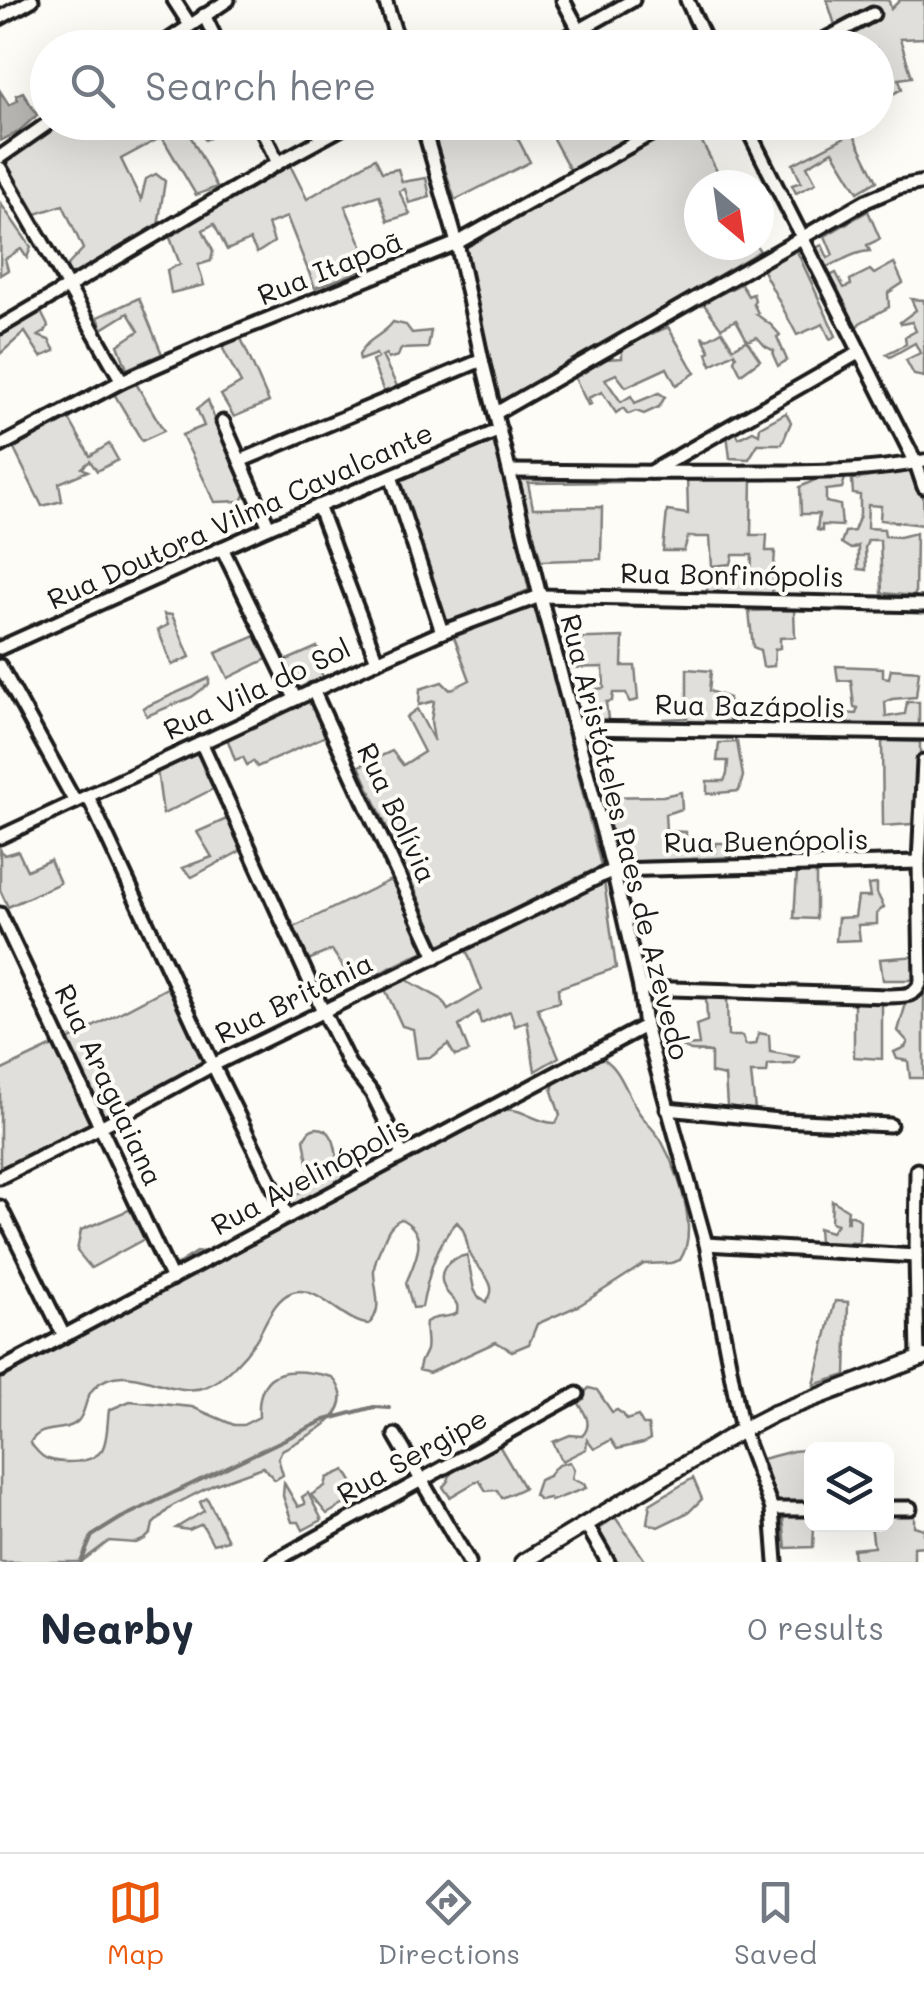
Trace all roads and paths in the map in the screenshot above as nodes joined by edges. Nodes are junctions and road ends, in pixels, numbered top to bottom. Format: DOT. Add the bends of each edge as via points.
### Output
graph roads {
  1 [pos="32,0"];
  2 [pos="174,0"];
  3 [pos="228,0"];
  4 [pos="385,0"];
  5 [pos="563,0"];
  6 [pos="632,0"];
  7 [pos="687,0"];
  8 [pos="873,14"];
  9 [pos="204,15"];
  10 [pos="0,18"];
  11 [pos="190,25"];
  12 [pos="183,30"];
  13 [pos="211,30"];
  14 [pos="394,30"];
  15 [pos="578,30"];
  16 [pos="700,30"];
  17 [pos="843,30"];
  18 [pos="30,136"];
  19 [pos="267,140"];
  20 [pos="320,140"];
  21 [pos="427,140"];
  22 [pos="640,140"];
  23 [pos="753,140"];
  24 [pos="0,158"];
  25 [pos="278,163"];
  26 [pos="0,168"];
  27 [pos="924,182"];
  28 [pos="802,238"];
  29 [pos="457,244"];
  30 [pos="69,286"];
  31 [pos="0,327"];
  32 [pos="860,352"];
  33 [pos="482,360"];
  34 [pos="122,381"];
  35 [pos="496,413"];
  36 [pos="223,422"];
  37 [pos="500,430"];
  38 [pos="0,446"];
  39 [pos="240,461"];
  40 [pos="920,462"];
  41 [pos="510,471"];
  42 [pos="647,474"];
  43 [pos="391,476"];
  44 [pos="924,487"];
  45 [pos="318,506"];
  46 [pos="268,527"];
  47 [pos="222,548"];
  48 [pos="540,596"];
  49 [pos="924,605"];
  50 [pos="442,632"];
  51 [pos="0,648"];
  52 [pos="377,661"];
  53 [pos="0,666"];
  54 [pos="313,690"];
  55 [pos="295,698"];
  56 [pos="574,728"];
  57 [pos="924,733"];
  58 [pos="201,742"];
  59 [pos="924,761"];
  60 [pos="88,796"];
  61 [pos="76,802"];
  62 [pos="0,836"];
  63 [pos="920,862"];
  64 [pos="613,870"];
  65 [pos="0,914"];
  66 [pos="436,957"];
  67 [pos="640,988"];
  68 [pos="323,1011"];
  69 [pos="645,1026"];
  70 [pos="213,1064"];
  71 [pos="668,1109"];
  72 [pos="890,1125"];
  73 [pos="102,1126"];
  74 [pos="402,1154"];
  75 [pos="917,1170"];
  76 [pos="0,1177"];
  77 [pos="0,1207"];
  78 [pos="288,1217"];
  79 [pos="706,1244"];
  80 [pos="916,1256"];
  81 [pos="172,1278"];
  82 [pos="64,1336"];
  83 [pos="921,1358"];
  84 [pos="0,1370"];
  85 [pos="577,1394"];
  86 [pos="742,1430"];
  87 [pos="395,1436"];
  88 [pos="420,1479"];
  89 [pos="894,1508"];
  90 [pos="910,1508"];
  91 [pos="772,1509"];
  92 [pos="804,1509"];
  93 [pos="586,1524"];
  94 [pos="272,1562"];
  95 [pos="470,1562"];
  96 [pos="523,1562"];
  97 [pos="608,1562"];
  98 [pos="776,1562"];
  1 -- 10 [label="street"];
  2 -- 11 [label="street"];
  3 -- 9 [label="street"];
  4 -- 14 [label="street"];
  5 -- 15 [label="street"];
  6 -- 15 [label="street"];
  7 -- 16 [label="street"];
  8 -- 17 [label="street"];
  9 -- 11 [label="street"];
  9 -- 13 [label="street"];
  11 -- 12 [label="street"];
  18 -- 24 [label="street"];
  19 -- 25 [label="street"];
  20 -- 25 [label="street"];
  21 -- 29 [label="street, Rua Aristóteles Paes de Azevedo"];
  22 -- 29 [label="street, Rua Itapoã"];
  23 -- 28 [label="street"];
  25 -- 30 [label="street"];
  26 -- 30 [label="street"];
  27 -- 28 [label="street" via="866,201"];
  28 -- 32 [label="street"];
  28 -- 35 [label="street"];
  29 -- 33 [label="street, Rua Aristóteles Paes de Azevedo"];
  29 -- 34 [label="street, Rua Itapoã"];
  30 -- 31 [label="street"];
  30 -- 34 [label="street"];
  32 -- 40 [label="street"];
  32 -- 42 [label="street"];
  33 -- 35 [label="street, Rua Aristóteles Paes de Azevedo"];
  33 -- 39 [label="street"];
  34 -- 38 [label="street, Rua Itapoã"];
  35 -- 37 [label="street, Rua Aristóteles Paes de Azevedo"];
  36 -- 39 [label="street"];
  37 -- 41 [label="street, Rua Aristóteles Paes de Azevedo"];
  37 -- 43 [label="street, Rua Doutora Vilma Cavalcante"];
  39 -- 46 [label="street"];
  40 -- 42 [label="street" via="839,472"];
  40 -- 44 [label="street"];
  41 -- 42 [label="street"];
  41 -- 48 [label="street, Rua Aristóteles Paes de Azevedo"];
  43 -- 45 [label="street, Rua Doutora Vilma Cavalcante"];
  43 -- 50 [label="street"];
  45 -- 46 [label="street, Rua Doutora Vilma Cavalcante"];
  45 -- 52 [label="street"];
  46 -- 47 [label="street, Rua Doutora Vilma Cavalcante"];
  47 -- 51 [label="street, Rua Doutora Vilma Cavalcante"];
  47 -- 55 [label="street"];
  48 -- 49 [label="street, Rua Bonfinópolis"];
  48 -- 50 [label="street, Rua Vila do Sol"];
  48 -- 56 [label="street, Rua Aristóteles Paes de Azevedo"];
  50 -- 52 [label="street, Rua Vila do Sol"];
  52 -- 54 [label="street, Rua Vila do Sol"];
  53 -- 61 [label="street"];
  54 -- 55 [label="street, Rua Vila do Sol"];
  54 -- 66 [label="street, Rua Bolívia"];
  55 -- 58 [label="street, Rua Vila do Sol"];
  56 -- 57 [label="street, Rua Bazápolis"];
  56 -- 64 [label="street, Rua Aristóteles Paes de Azevedo"];
  58 -- 60 [label="street, Rua Vila do Sol"];
  58 -- 68 [label="street"];
  59 -- 63 [label="street"];
  60 -- 61 [label="street, Rua Vila do Sol"];
  60 -- 70 [label="street"];
  61 -- 62 [label="street, Rua Vila do Sol"];
  63 -- 64 [label="street, Rua Buenópolis"];
  63 -- 67 [label="street" via="920,980 913,994"];
  64 -- 66 [label="street, Rua Britânia"];
  64 -- 67 [label="street, Rua Aristóteles Paes de Azevedo"];
  65 -- 73 [label="street, Rua Araguaiana"];
  66 -- 68 [label="street, Rua Britânia"];
  67 -- 69 [label="street, Rua Aristóteles Paes de Azevedo"];
  68 -- 70 [label="street, Rua Britânia"];
  68 -- 74 [label="street"];
  69 -- 71 [label="street, Rua Aristóteles Paes de Azevedo"];
  69 -- 74 [label="street, Rua Avelinópolis"];
  70 -- 73 [label="street, Rua Britânia"];
  70 -- 78 [label="street"];
  71 -- 72 [label="street"];
  71 -- 79 [label="street, Rua Aristóteles Paes de Azevedo"];
  73 -- 76 [label="street, Rua Britânia"];
  73 -- 81 [label="street, Rua Araguaiana"];
  74 -- 78 [label="street, Rua Avelinópolis"];
  75 -- 80 [label="street"];
  77 -- 82 [label="street"];
  78 -- 81 [label="street, Rua Avelinópolis"];
  79 -- 80 [label="street"];
  79 -- 86 [label="street, Rua Aristóteles Paes de Azevedo"];
  80 -- 83 [label="street"];
  81 -- 82 [label="street, Rua Avelinópolis"];
  82 -- 84 [label="street, Rua Avelinópolis"];
  83 -- 86 [label="street"];
  85 -- 88 [label="street, Rua Sergipe"];
  86 -- 91 [label="street, Rua Aristóteles Paes de Azevedo"];
  86 -- 93 [label="street"];
  87 -- 88 [label="street"];
  88 -- 94 [label="street, Rua Sergipe"];
  88 -- 95 [label="street"];
  89 -- 90 [label="street"];
  91 -- 92 [label="street"];
  91 -- 98 [label="street, Rua Aristóteles Paes de Azevedo"];
  93 -- 96 [label="street"];
  93 -- 97 [label="street"];
}
